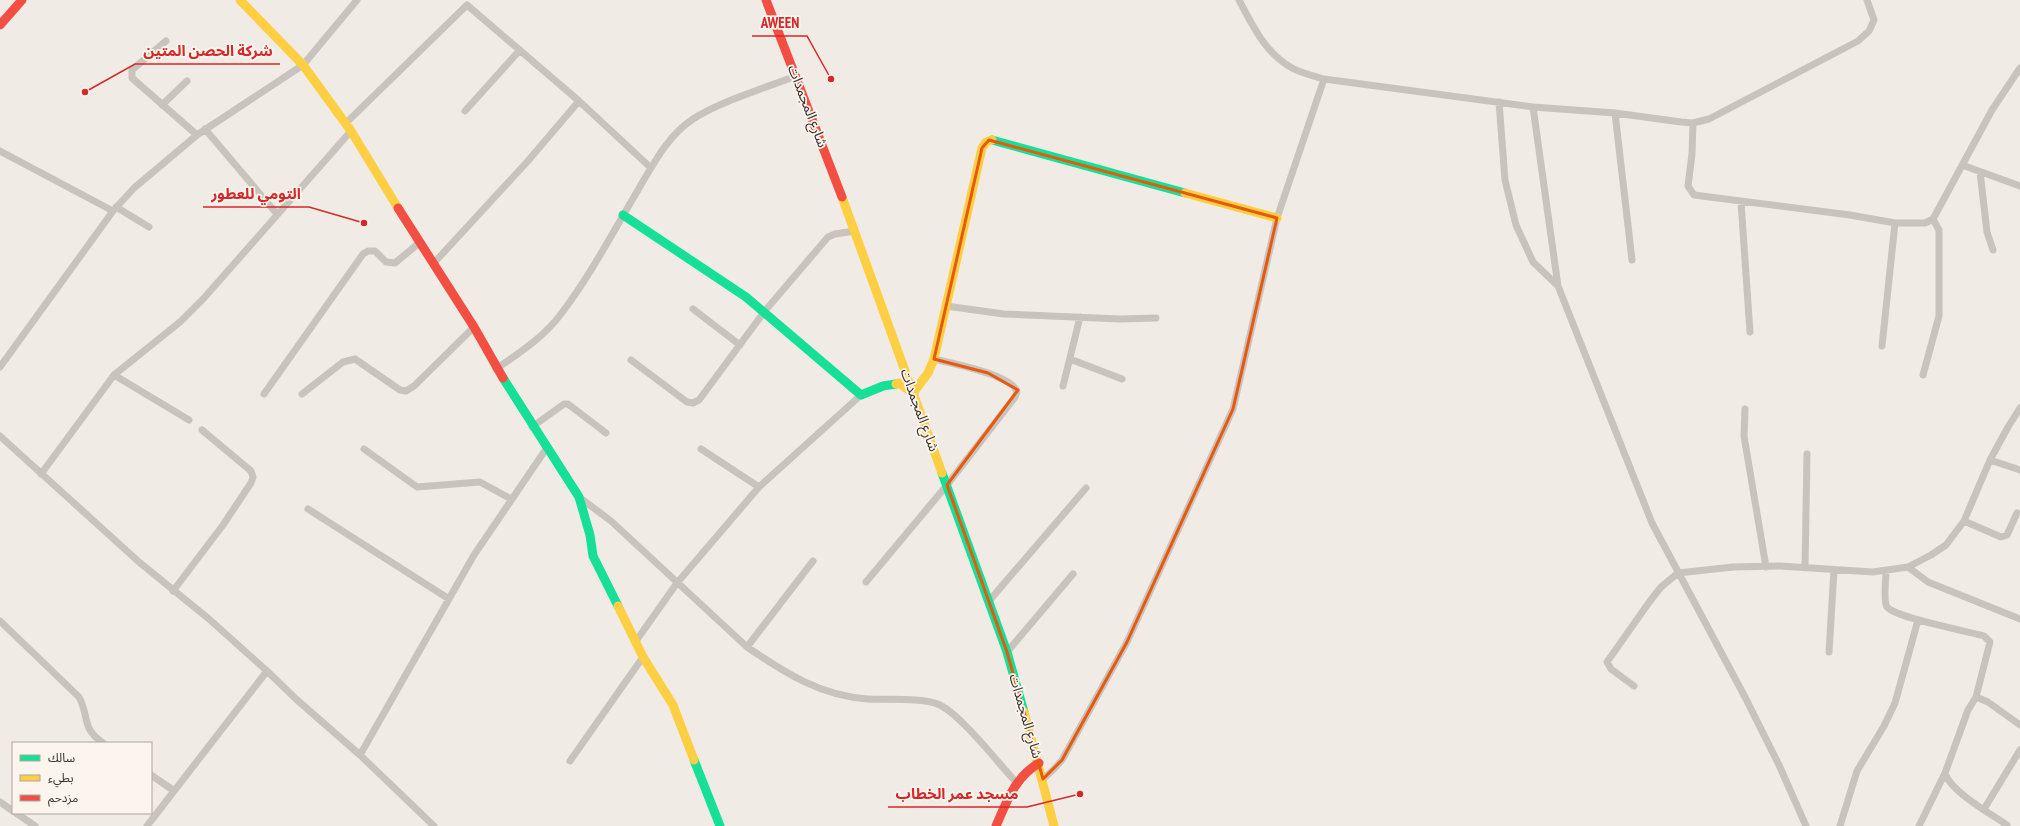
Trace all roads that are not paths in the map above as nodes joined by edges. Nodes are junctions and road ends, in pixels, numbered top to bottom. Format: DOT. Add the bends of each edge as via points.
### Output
graph roads {
  1 [pos="22,0"];
  2 [pos="240,0"];
  3 [pos="357,0"];
  4 [pos="766,0"];
  5 [pos="1239,0"];
  6 [pos="1867,0"];
  7 [pos="470,3"];
  8 [pos="0,25"];
  9 [pos="166,40"];
  10 [pos="520,50"];
  11 [pos="303,65"];
  12 [pos="2020,68"];
  13 [pos="796,76"];
  14 [pos="1324,79"];
  15 [pos="187,81"];
  16 [pos="579,101"];
  17 [pos="1499,102"];
  18 [pos="162,105"];
  19 [pos="1533,107"];
  20 [pos="464,111"];
  21 [pos="1615,113"];
  22 [pos="346,123"];
  23 [pos="1693,123"];
  24 [pos="205,129"];
  25 [pos="351,131"];
  26 [pos="197,135"];
  27 [pos="0,151"];
  28 [pos="1962,165"];
  29 [pos="651,168"];
  30 [pos="1980,172"];
  31 [pos="2020,186"];
  32 [pos="1741,202"];
  33 [pos="114,209"];
  34 [pos="277,214"];
  35 [pos="623,215"];
  36 [pos="1277,218"];
  37 [pos="1933,219"];
  38 [pos="1895,223"];
  39 [pos="149,227"];
  40 [pos="855,232"];
  41 [pos="419,243"];
  42 [pos="1993,250"];
  43 [pos="1632,260"];
  44 [pos="434,264"];
  45 [pos="1558,286"];
  46 [pos="946,306"];
  47 [pos="693,309"];
  48 [pos="764,312"];
  49 [pos="1080,317"];
  50 [pos="1156,318"];
  51 [pos="474,327"];
  52 [pos="1750,332"];
  53 [pos="740,345"];
  54 [pos="1882,346"];
  55 [pos="934,359"];
  56 [pos="1070,359"];
  57 [pos="631,360"];
  58 [pos="0,367"];
  59 [pos="496,369"];
  60 [pos="114,375"];
  61 [pos="1922,375"];
  62 [pos="1122,379"];
  63 [pos="1064,386"];
  64 [pos="913,393"];
  65 [pos="264,394"];
  66 [pos="302,394"];
  67 [pos="861,395"];
  68 [pos="2020,408"];
  69 [pos="1745,409"];
  70 [pos="189,420"];
  71 [pos="532,426"];
  72 [pos="202,430"];
  73 [pos="606,433"];
  74 [pos="0,436"];
  75 [pos="364,449"];
  76 [pos="546,449"];
  77 [pos="701,449"];
  78 [pos="1807,454"];
  79 [pos="1990,460"];
  80 [pos="2020,470"];
  81 [pos="41,474"];
  82 [pos="947,486"];
  83 [pos="760,487"];
  84 [pos="1086,488"];
  85 [pos="579,497"];
  86 [pos="511,499"];
  87 [pos="308,509"];
  88 [pos="2017,513"];
  89 [pos="1964,521"];
  90 [pos="813,561"];
  91 [pos="1766,567"];
  92 [pos="1908,567"];
  93 [pos="1805,568"];
  94 [pos="1834,570"];
  95 [pos="1886,571"];
  96 [pos="1073,574"];
  97 [pos="1678,574"];
  98 [pos="866,582"];
  99 [pos="677,583"];
  100 [pos="173,591"];
  101 [pos="449,599"];
  102 [pos="989,600"];
  103 [pos="2020,619"];
  104 [pos="1918,620"];
  105 [pos="0,621"];
  106 [pos="636,641"];
  107 [pos="747,647"];
  108 [pos="1007,652"];
  109 [pos="1829,652"];
  110 [pos="643,657"];
  111 [pos="267,671"];
  112 [pos="1634,686"];
  113 [pos="1976,697"];
  114 [pos="2020,725"];
  115 [pos="102,742"];
  116 [pos="2020,750"];
  117 [pos="360,755"];
  118 [pos="570,761"];
  119 [pos="1039,763"];
  120 [pos="1945,773"];
  121 [pos="152,776"];
  122 [pos="1043,779"];
  123 [pos="1016,782"];
  124 [pos="173,790"];
  125 [pos="0,802"];
  126 [pos="1984,809"];
  127 [pos="12,810"];
  128 [pos="17,814"];
  129 [pos="430,825"];
  130 [pos="2007,825"];
  131 [pos="35,826"];
  132 [pos="147,826"];
  133 [pos="720,826"];
  134 [pos="996,826"];
  135 [pos="1054,826"];
  136 [pos="1806,826"];
  137 [pos="1840,826"];
  138 [pos="1919,826"];
  1 -- 8 [label="street"];
  2 -- 11 [label="street"];
  3 -- 11 [label="street"];
  4 -- 13 [label="street, شارع المجمدات"];
  5 -- 14 [label="street" via="1261,41 1275,56 1293,68"];
  6 -- 23 [label="street" via="1874,20 1869,31 1858,41 1709,119"];
  7 -- 10 [label="street"];
  7 -- 22 [label="street"];
  9 -- 18 [label="street" via="132,70 132,78"];
  10 -- 16 [label="street"];
  10 -- 20 [label="street"];
  11 -- 22 [label="street"];
  11 -- 24 [label="street"];
  12 -- 28 [label="street" via="1992,110"];
  13 -- 29 [label="street" via="693,119 673,136"];
  13 -- 40 [label="street, شارع المجمدات"];
  14 -- 17 [label="street"];
  14 -- 36 [label="street"];
  15 -- 18 [label="street"];
  16 -- 29 [label="street"];
  16 -- 44 [label="street"];
  17 -- 19 [label="street"];
  17 -- 45 [label="street" via="1505,180 1516,225 1534,262"];
  18 -- 26 [label="street"];
  19 -- 21 [label="street"];
  19 -- 45 [label="street"];
  21 -- 23 [label="street"];
  21 -- 43 [label="street"];
  22 -- 25 [label="street"];
  23 -- 32 [label="street" via="1688,186 1690,191 1700,197"];
  24 -- 26 [label="street"];
  24 -- 34 [label="street"];
  25 -- 34 [label="street"];
  25 -- 41 [label="street"];
  26 -- 33 [label="street" via="134,188"];
  27 -- 33 [label="street"];
  28 -- 30 [label="street"];
  28 -- 37 [label="street"];
  29 -- 35 [label="street"];
  30 -- 31 [label="street"];
  30 -- 42 [label="street" via="1987,232"];
  32 -- 38 [label="street"];
  32 -- 52 [label="street"];
  33 -- 39 [label="street"];
  33 -- 58 [label="street"];
  34 -- 60 [label="street" via="180,322"];
  35 -- 48 [label="street" via="746,296"];
  35 -- 59 [label="street" via="560,316 528,346"];
  36 -- 46 [label="street" via="989,140 982,148"];
  36 -- 122 [label="street" via="1233,409 1127,642 1062,760"];
  37 -- 38 [label="street" via="1925,223"];
  37 -- 61 [label="street" via="1939,230 1939,316"];
  38 -- 54 [label="street"];
  40 -- 48 [label="street" via="828,237"];
  40 -- 64 [label="street, شارع المجمدات"];
  41 -- 44 [label="street"];
  41 -- 65 [label="street" via="395,263 386,262 375,251 362,254"];
  44 -- 51 [label="street"];
  45 -- 97 [label="street" via="1652,523"];
  46 -- 49 [label="street" via="1004,314"];
  46 -- 55 [label="street"];
  47 -- 53 [label="street"];
  48 -- 53 [label="street"];
  48 -- 67 [label="street"];
  49 -- 50 [label="street"];
  49 -- 56 [label="street"];
  51 -- 59 [label="street"];
  51 -- 66 [label="street" via="406,391 400,390 355,359 343,362"];
  53 -- 57 [label="street" via="699,400 692,403 687,402"];
  55 -- 64 [label="street" via="928,373"];
  55 -- 82 [label="street" via="988,373 1014,385 1017,392 1016,397"];
  56 -- 62 [label="street"];
  56 -- 63 [label="street"];
  59 -- 71 [label="street"];
  60 -- 70 [label="street"];
  60 -- 81 [label="street"];
  64 -- 67 [label="street" via="899,383 882,386"];
  64 -- 82 [label="street, شارع المجمدات"];
  67 -- 83 [label="street"];
  68 -- 79 [label="street"];
  69 -- 91 [label="street" via="1744,436"];
  71 -- 73 [label="street" via="564,404 568,404"];
  71 -- 76 [label="street"];
  72 -- 100 [label="street" via="234,455 253,477 223,525"];
  74 -- 81 [label="street"];
  75 -- 86 [label="street" via="418,487 480,482"];
  76 -- 85 [label="street"];
  76 -- 86 [label="street"];
  77 -- 83 [label="street"];
  78 -- 93 [label="street"];
  79 -- 80 [label="street"];
  79 -- 89 [label="street"];
  81 -- 100 [label="street"];
  82 -- 98 [label="street"];
  82 -- 102 [label="street, شارع المجمدات"];
  83 -- 99 [label="street"];
  84 -- 102 [label="street"];
  85 -- 99 [label="street" via="611,521"];
  85 -- 106 [label="street" via="593,556"];
  86 -- 101 [label="street"];
  87 -- 101 [label="street"];
  88 -- 89 [label="street" via="2008,535 2001,537"];
  89 -- 92 [label="street" via="1946,545"];
  90 -- 107 [label="street"];
  91 -- 93 [label="street"];
  91 -- 97 [label="street" via="1733,567"];
  92 -- 95 [label="street"];
  92 -- 103 [label="street" via="1928,582"];
  93 -- 94 [label="street"];
  94 -- 95 [label="street"];
  94 -- 109 [label="street"];
  95 -- 104 [label="street" via="1885,602 1888,608"];
  96 -- 108 [label="street"];
  97 -- 112 [label="street" via="1661,587 1607,662 1611,669"];
  97 -- 136 [label="street" via="1746,699"];
  99 -- 106 [label="street"];
  99 -- 107 [label="street"];
  100 -- 111 [label="street"];
  101 -- 117 [label="street"];
  102 -- 108 [label="street, شارع المجمدات"];
  104 -- 113 [label="street" via="1958,628 1988,638 1991,646"];
  104 -- 137 [label="street" via="1895,703 1857,771"];
  105 -- 115 [label="street" via="79,697 86,725"];
  106 -- 110 [label="street"];
  107 -- 123 [label="street" via="800,681 822,690 842,696 924,701 939,705 954,715"];
  108 -- 119 [label="street, شارع المجمدات"];
  110 -- 118 [label="street"];
  110 -- 133 [label="street" via="673,705"];
  111 -- 117 [label="street"];
  111 -- 124 [label="street"];
  113 -- 114 [label="street" via="1988,702"];
  113 -- 120 [label="street" via="1968,710"];
  116 -- 126 [label="street"];
  117 -- 129 [label="street"];
  119 -- 122 [label="street, شارع المجمدات"];
  119 -- 123 [label="street" via="1024,772"];
  120 -- 126 [label="street" via="1947,780"];
  120 -- 138 [label="street"];
  121 -- 124 [label="street"];
  122 -- 135 [label="street, شارع المجمدات"];
  123 -- 134 [label="street"];
  124 -- 132 [label="street"];
  125 -- 127 [label="street"];
  126 -- 130 [label="street"];
  128 -- 131 [label="street"];
}
